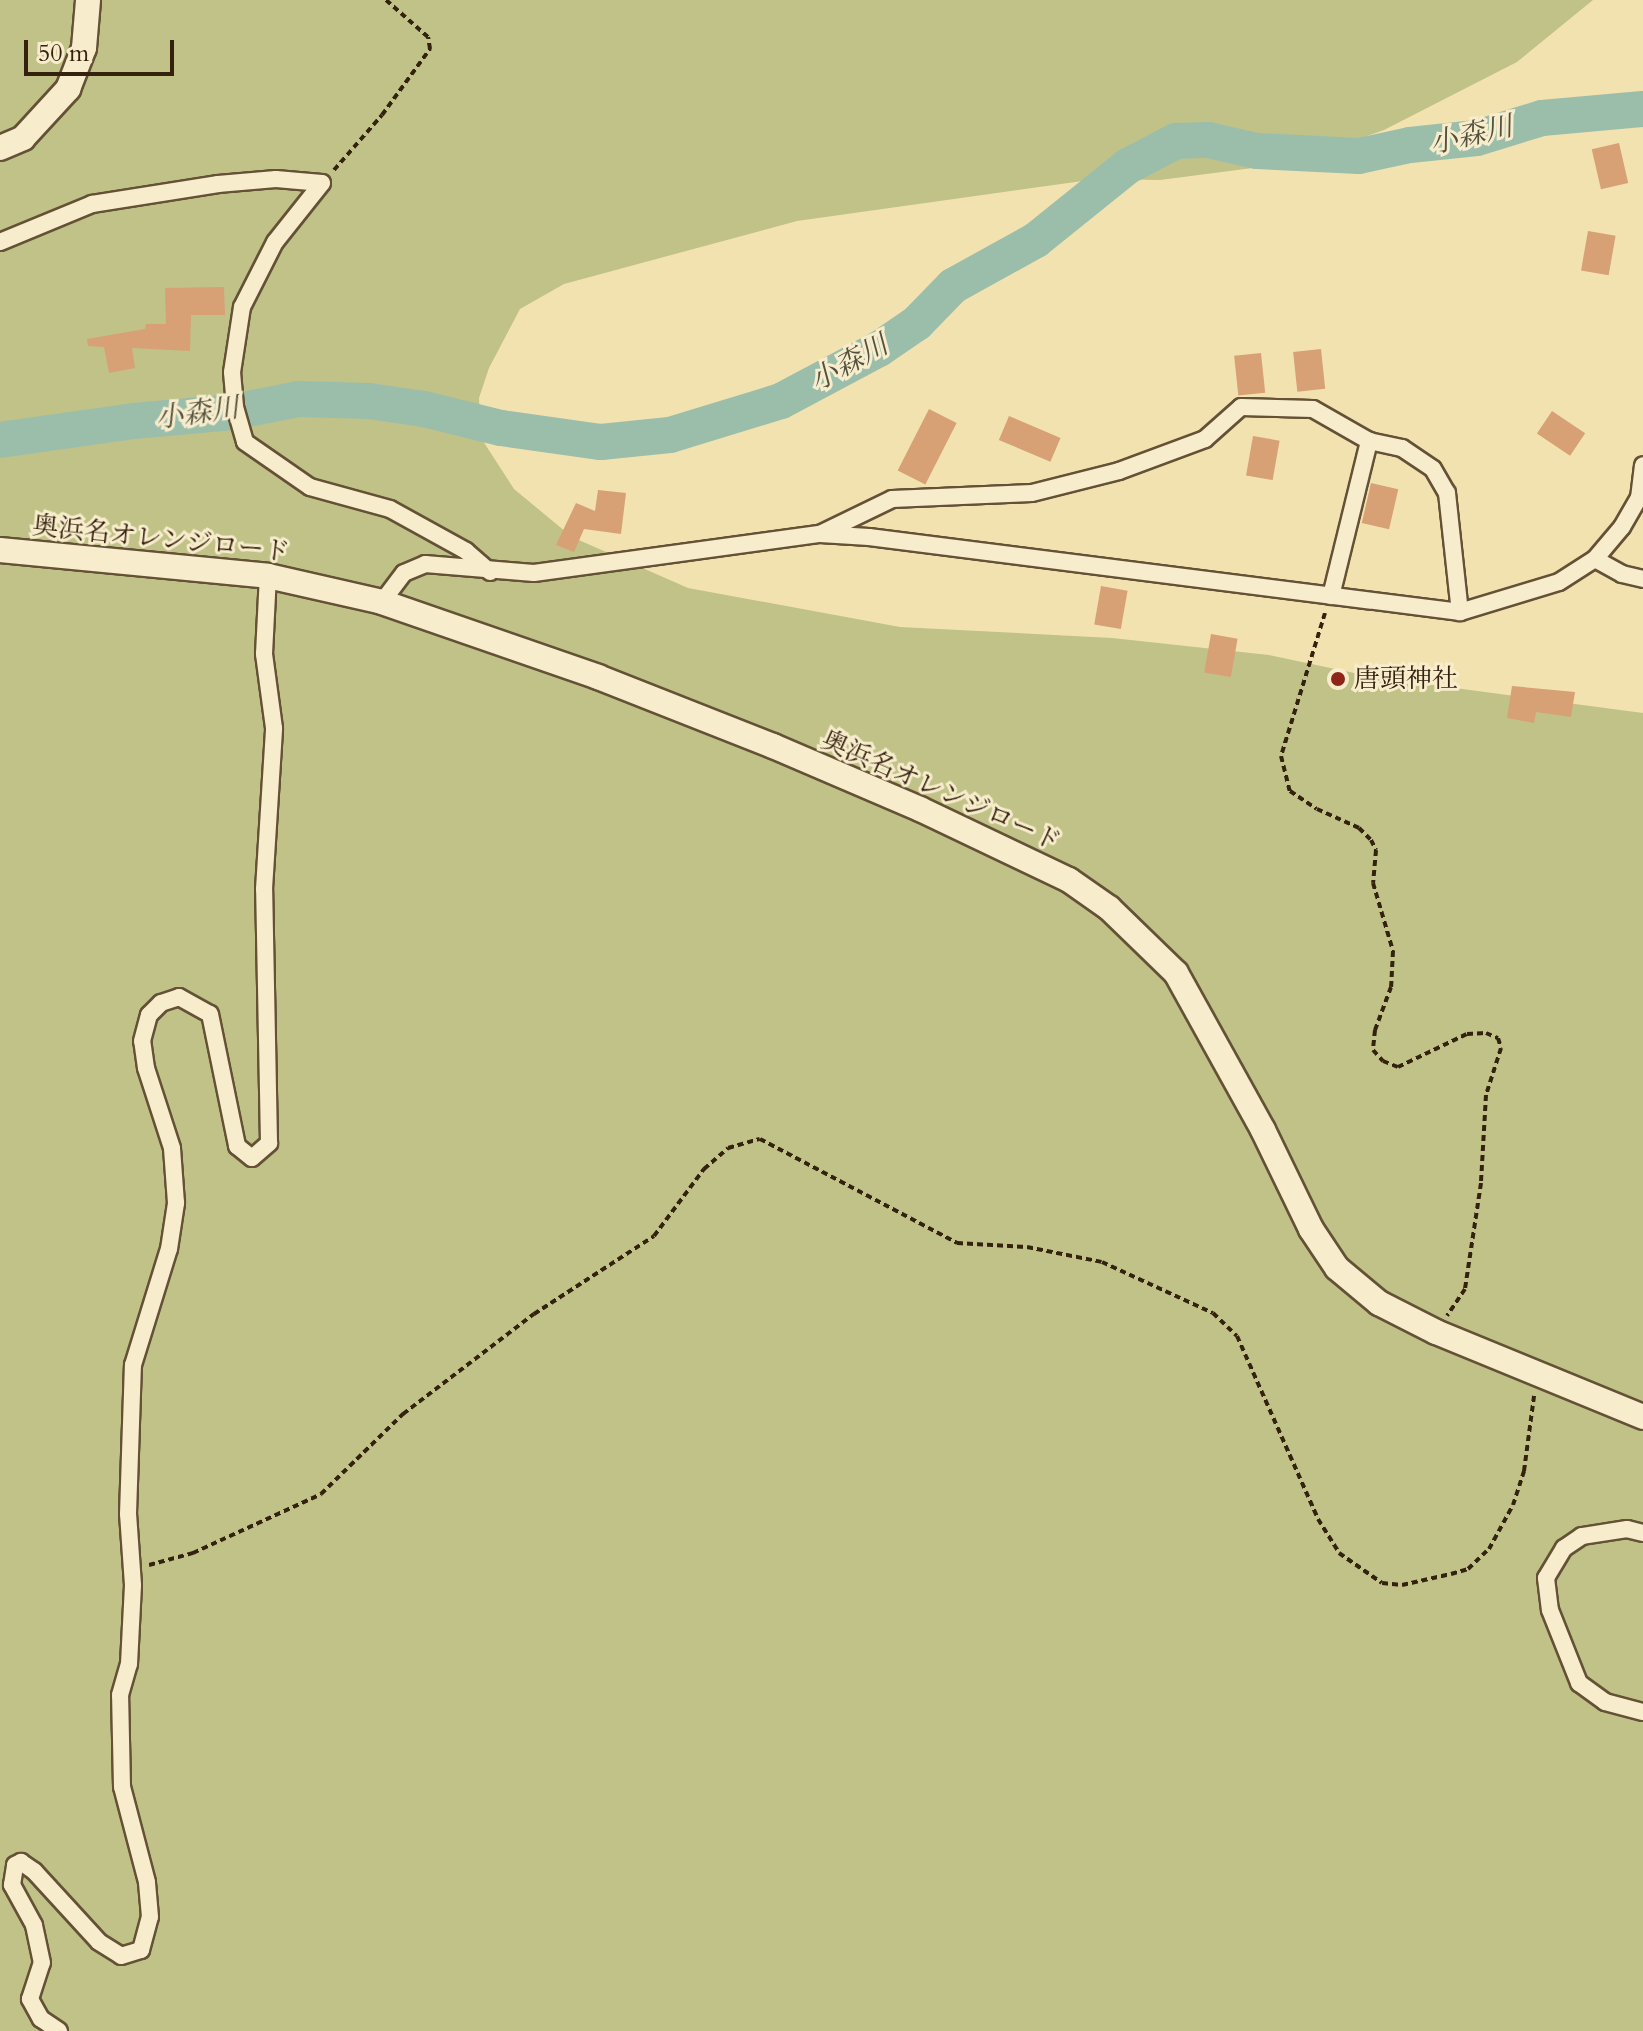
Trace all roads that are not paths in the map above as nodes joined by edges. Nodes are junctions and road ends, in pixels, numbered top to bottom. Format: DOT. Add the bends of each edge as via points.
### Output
graph roads {
  1 [pos="88,0"];
  2 [pos="0,148"];
  3 [pos="0,242"];
  4 [pos="1369,441"];
  5 [pos="1643,465"];
  6 [pos="820,534"];
  7 [pos="0,550"];
  8 [pos="1595,559"];
  9 [pos="490,572"];
  10 [pos="268,576"];
  11 [pos="1643,579"];
  12 [pos="1331,596"];
  13 [pos="382,602"];
  14 [pos="1460,612"];
  15 [pos="1643,1417"];
  16 [pos="1643,1533"];
  17 [pos="1643,1712"];
  18 [pos="59,2031"];
  1 -- 2 [label="street" via="84,48 68,89 23,138"];
  3 -- 9 [label="street" via="92,204 218,184 276,179 322,183 275,242 242,307 232,372 245,442 310,487 390,509 466,551"];
  4 -- 6 [label="street" via="1313,409 1241,407 1205,439 1119,471 1032,493 892,499"];
  4 -- 12 [label="street"];
  4 -- 14 [label="street" via="1417,456 1433,469 1447,493"];
  5 -- 8 [label="street" via="1639,498"];
  6 -- 9 [label="street" via="614,564"];
  6 -- 12 [label="street"];
  7 -- 10 [label="street, 奥浜名オレンジロード"];
  8 -- 11 [label="street"];
  8 -- 14 [label="street" via="1559,582"];
  9 -- 13 [label="street" via="425,564 404,573"];
  10 -- 13 [label="street, 奥浜名オレンジロード"];
  10 -- 18 [label="street" via="264,654 274,728 264,889 269,1143 252,1158 237,1146 210,1014 179,997 161,1003 149,1015 142,1041 172,1148 176,1203 169,1249 133,1365 129,1664 120,1695 122,1787 147,1882 148,1928 141,1950 121,1956 99,1942 34,1871 21,1862 15,1865 12,1885 34,1925 42,1963 30,1999 41,2019"];
  12 -- 14 [label="street"];
  13 -- 15 [label="street, 奥浜名オレンジロード" via="598,677 773,746 1069,880 1109,908 1176,973 1311,1229 1337,1268 1379,1303 1436,1332"];
  16 -- 17 [label="street" via="1627,1529 1582,1536 1564,1548 1546,1578 1550,1610 1579,1683 1605,1702"];
}
